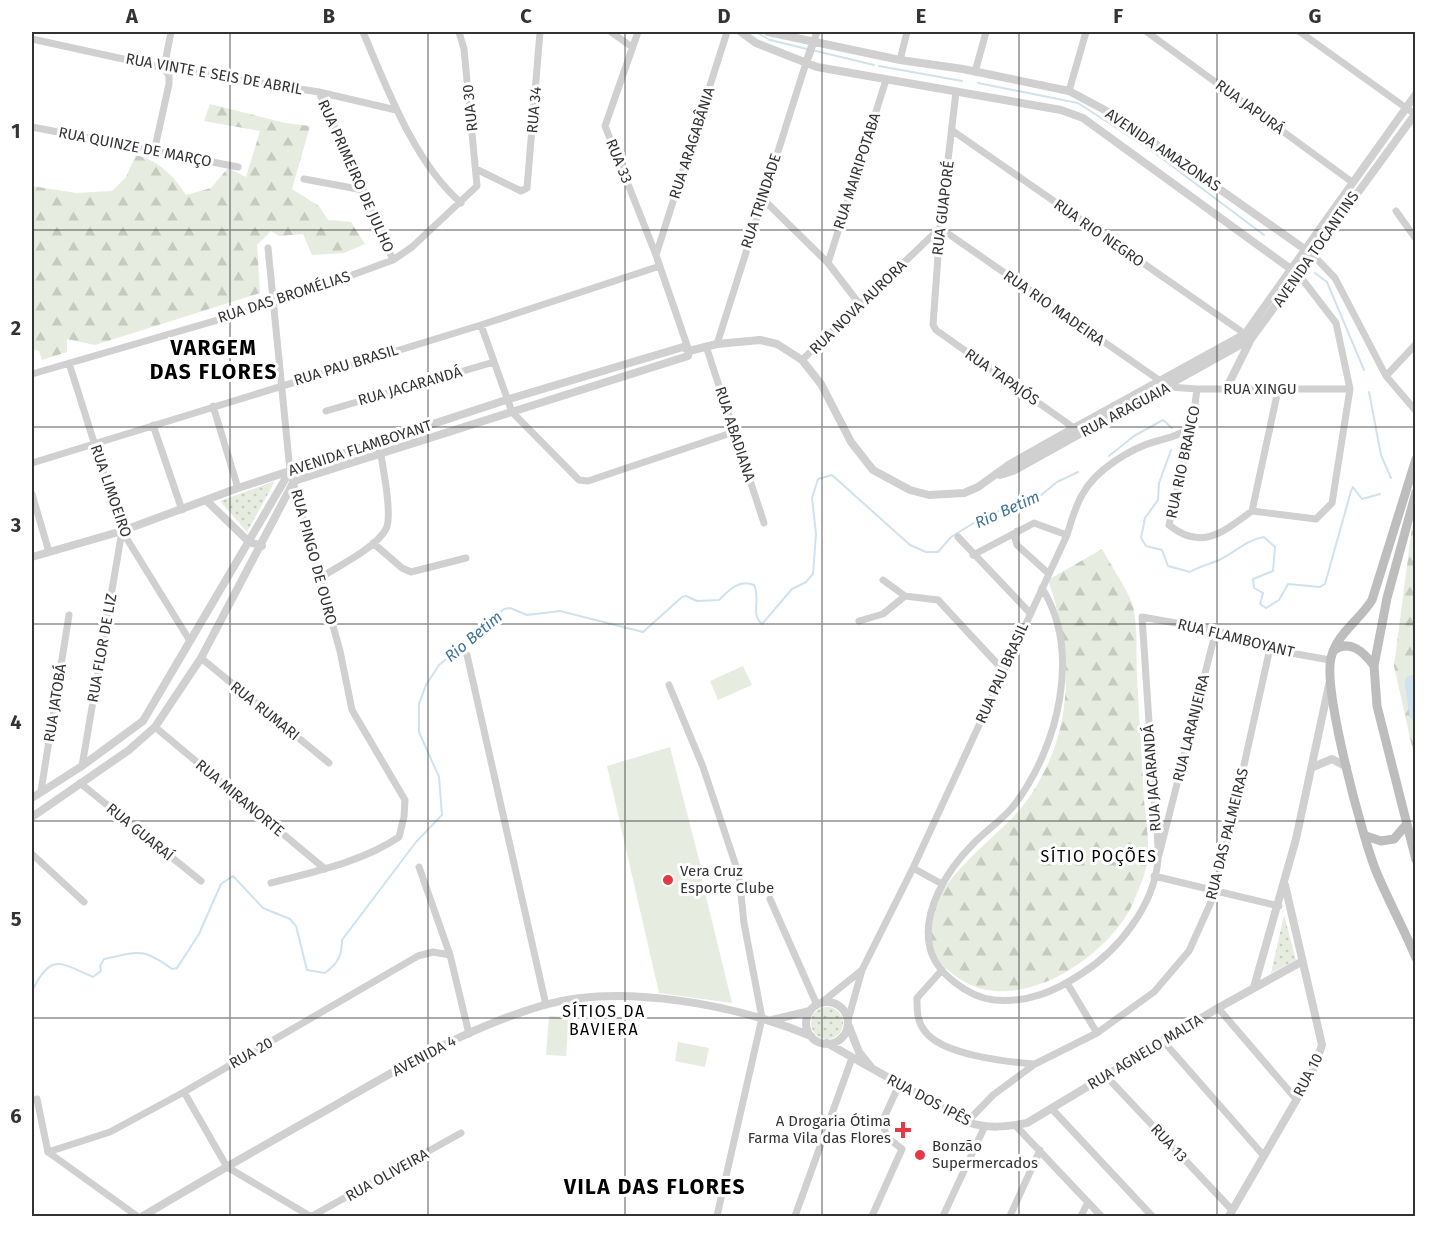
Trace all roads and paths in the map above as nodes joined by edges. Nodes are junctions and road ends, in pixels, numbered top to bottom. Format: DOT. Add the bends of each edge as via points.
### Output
graph roads {
  1 [pos="171,32"];
  2 [pos="363,32"];
  3 [pos="459,32"];
  4 [pos="540,32"];
  5 [pos="611,32"];
  6 [pos="638,32"];
  7 [pos="727,32"];
  8 [pos="741,32"];
  9 [pos="768,32"];
  10 [pos="817,32"];
  11 [pos="908,32"];
  12 [pos="986,32"];
  13 [pos="1086,32"];
  14 [pos="1147,32"];
  15 [pos="1300,32"];
  16 [pos="32,39"];
  17 [pos="812,44"];
  18 [pos="632,47"];
  19 [pos="900,60"];
  20 [pos="806,61"];
  21 [pos="164,68"];
  22 [pos="975,72"];
  23 [pos="886,80"];
  24 [pos="1069,91"];
  25 [pos="319,92"];
  26 [pos="956,92"];
  27 [pos="1416,94"];
  28 [pos="396,110"];
  29 [pos="1413,112"];
  30 [pos="32,127"];
  31 [pos="953,131"];
  32 [pos="154,152"];
  33 [pos="238,167"];
  34 [pos="476,169"];
  35 [pos="304,179"];
  36 [pos="1352,182"];
  37 [pos="477,186"];
  38 [pos="363,190"];
  39 [pos="762,198"];
  40 [pos="461,203"];
  41 [pos="1396,211"];
  42 [pos="940,228"];
  43 [pos="1416,239"];
  44 [pos="268,248"];
  45 [pos="1305,249"];
  46 [pos="656,255"];
  47 [pos="1313,255"];
  48 [pos="393,260"];
  49 [pos="828,262"];
  50 [pos="660,266"];
  51 [pos="1290,267"];
  52 [pos="1299,275"];
  53 [pos="273,304"];
  54 [pos="861,306"];
  55 [pos="481,325"];
  56 [pos="933,325"];
  57 [pos="1248,337"];
  58 [pos="717,344"];
  59 [pos="1416,344"];
  60 [pos="706,346"];
  61 [pos="689,351"];
  62 [pos="802,360"];
  63 [pos="494,362"];
  64 [pos="69,363"];
  65 [pos="32,374"];
  66 [pos="1386,376"];
  67 [pos="280,385"];
  68 [pos="1164,385"];
  69 [pos="1226,388"];
  70 [pos="1197,389"];
  71 [pos="1350,389"];
  72 [pos="1278,390"];
  73 [pos="506,400"];
  74 [pos="213,406"];
  75 [pos="326,411"];
  76 [pos="1416,411"];
  77 [pos="512,412"];
  78 [pos="153,425"];
  79 [pos="1192,427"];
  80 [pos="1074,428"];
  81 [pos="734,432"];
  82 [pos="94,442"];
  83 [pos="378,442"];
  84 [pos="381,455"];
  85 [pos="1415,461"];
  86 [pos="32,463"];
  87 [pos="290,471"];
  88 [pos="996,476"];
  89 [pos="294,482"];
  90 [pos="238,488"];
  91 [pos="910,490"];
  92 [pos="1416,492"];
  93 [pos="32,494"];
  94 [pos="207,501"];
  95 [pos="182,510"];
  96 [pos="1252,511"];
  97 [pos="764,522"];
  98 [pos="122,531"];
  99 [pos="1017,531"];
  100 [pos="1067,535"];
  101 [pos="958,537"];
  102 [pos="249,542"];
  103 [pos="374,543"];
  104 [pos="262,546"];
  105 [pos="49,552"];
  106 [pos="973,555"];
  107 [pos="32,557"];
  108 [pos="466,558"];
  109 [pos="1048,573"];
  110 [pos="318,579"];
  111 [pos="882,580"];
  112 [pos="1042,588"];
  113 [pos="905,596"];
  114 [pos="1029,612"];
  115 [pos="69,615"];
  116 [pos="1142,617"];
  117 [pos="859,621"];
  118 [pos="1216,630"];
  119 [pos="190,641"];
  120 [pos="1270,648"];
  121 [pos="467,655"];
  122 [pos="1332,656"];
  123 [pos="201,658"];
  124 [pos="1374,666"];
  125 [pos="1003,670"];
  126 [pos="1330,681"];
  127 [pos="669,685"];
  128 [pos="155,727"];
  129 [pos="329,763"];
  130 [pos="82,766"];
  131 [pos="1313,767"];
  132 [pos="1348,767"];
  133 [pos="80,783"];
  134 [pos="41,791"];
  135 [pos="32,798"];
  136 [pos="32,817"];
  137 [pos="1406,825"];
  138 [pos="1366,836"];
  139 [pos="32,854"];
  140 [pos="1416,860"];
  141 [pos="1158,861"];
  142 [pos="419,867"];
  143 [pos="913,868"];
  144 [pos="325,869"];
  145 [pos="1154,876"];
  146 [pos="201,881"];
  147 [pos="271,883"];
  148 [pos="942,884"];
  149 [pos="1285,885"];
  150 [pos="1215,891"];
  151 [pos="770,898"];
  152 [pos="84,902"];
  153 [pos="1279,906"];
  154 [pos="450,956"];
  155 [pos="1416,958"];
  156 [pos="1301,962"];
  157 [pos="862,970"];
  158 [pos="942,970"];
  159 [pos="1067,983"];
  160 [pos="1254,987"];
  161 [pos="546,1005"];
  162 [pos="816,1006"];
  163 [pos="1218,1008"];
  164 [pos="767,1019"];
  165 [pos="848,1022"];
  166 [pos="1097,1033"];
  167 [pos="469,1034"];
  168 [pos="811,1036"];
  169 [pos="854,1042"];
  170 [pos="1164,1042"];
  171 [pos="827,1043"];
  172 [pos="852,1058"];
  173 [pos="1035,1064"];
  174 [pos="875,1072"];
  175 [pos="1106,1076"];
  176 [pos="899,1085"];
  177 [pos="184,1092"];
  178 [pos="37,1099"];
  179 [pos="1296,1099"];
  180 [pos="1052,1109"];
  181 [pos="967,1122"];
  182 [pos="1015,1125"];
  183 [pos="984,1128"];
  184 [pos="461,1133"];
  185 [pos="1040,1150"];
  186 [pos="48,1152"];
  187 [pos="1264,1156"];
  188 [pos="226,1167"];
  189 [pos="1088,1203"];
  190 [pos="1231,1213"];
  191 [pos="137,1216"];
  192 [pos="142,1216"];
  193 [pos="311,1216"];
  194 [pos="717,1216"];
  195 [pos="795,1216"];
  196 [pos="872,1216"];
  197 [pos="943,1216"];
  198 [pos="1010,1216"];
  199 [pos="1081,1216"];
  200 [pos="1101,1216"];
  201 [pos="1152,1216"];
  1 -- 21 [label="street"];
  2 -- 28 [label="street"];
  3 -- 34 [label="street, RUA 30"];
  4 -- 34 [label="street, RUA 34" via="527,188 520,191"];
  5 -- 18 [label="street"];
  6 -- 18 [label="street, RUA 33"];
  7 -- 46 [label="street, RUA ARAGABÂNIA"];
  8 -- 20 [label="street, AVENIDA AMAZONAS" via="756,44"];
  9 -- 17 [label="street, AVENIDA AMAZONAS"];
  10 -- 17 [label="street"];
  11 -- 19 [label="street"];
  12 -- 22 [label="street"];
  13 -- 24 [label="street"];
  14 -- 36 [label="street, RUA JAPURÁ"];
  15 -- 29 [label="street"];
  16 -- 21 [label="street, RUA VINTE E SEIS DE ABRIL"];
  17 -- 19 [label="street, AVENIDA AMAZONAS"];
  17 -- 20 [label="street"];
  18 -- 46 [label="street, RUA 33" via="605,126"];
  19 -- 22 [label="street, AVENIDA AMAZONAS"];
  20 -- 23 [label="street, AVENIDA AMAZONAS"];
  20 -- 39 [label="street, RUA TRINDADE"];
  21 -- 25 [label="street, RUA VINTE E SEIS DE ABRIL"];
  21 -- 32 [label="street" via="170,76"];
  22 -- 24 [label="street, AVENIDA AMAZONAS"];
  23 -- 26 [label="street, AVENIDA AMAZONAS"];
  23 -- 49 [label="street, RUA MAIRIPOTABA"];
  24 -- 45 [label="street, AVENIDA AMAZONAS" via="1116,116"];
  25 -- 28 [label="street, RUA VINTE E SEIS DE ABRIL"];
  25 -- 38 [label="street, RUA PRIMEIRO DE JULHO"];
  26 -- 31 [label="street, RUA GUAPORÉ"];
  26 -- 51 [label="street, AVENIDA AMAZONAS" via="1083,117"];
  27 -- 29 [label="street"];
  28 -- 40 [label="street" via="441,186"];
  29 -- 36 [label="street, AVENIDA TOCANTINS"];
  29 -- 47 [label="street, AVENIDA TOCANTINS"];
  30 -- 32 [label="street, RUA QUINZE DE MARÇO"];
  31 -- 42 [label="street, RUA GUAPORÉ"];
  31 -- 57 [label="street, RUA RIO NEGRO"];
  32 -- 33 [label="street, RUA QUINZE DE MARÇO"];
  34 -- 37 [label="street, RUA 30"];
  35 -- 38 [label="street"];
  36 -- 45 [label="street, AVENIDA TOCANTINS"];
  37 -- 40 [label="street, RUA DAS BROMÉLIAS"];
  38 -- 48 [label="street, RUA PRIMEIRO DE JULHO"];
  39 -- 49 [label="street"];
  39 -- 58 [label="street, RUA TRINDADE"];
  40 -- 48 [label="street, RUA DAS BROMÉLIAS" via="412,248"];
  41 -- 43 [label="street"];
  42 -- 54 [label="street, RUA NOVA AURORA"];
  42 -- 56 [label="street, RUA GUAPORÉ"];
  42 -- 68 [label="street, RUA RIO MADEIRA"];
  44 -- 53 [label="street, RUA PINGO DE OURO"];
  45 -- 47 [label="street, AVENIDA AMAZONAS"];
  45 -- 51 [label="street, AVENIDA TOCANTINS"];
  46 -- 50 [label="street, RUA 33"];
  47 -- 52 [label="street, AVENIDA TOCANTINS"];
  47 -- 66 [label="street, AVENIDA AMAZONAS" via="1335,278"];
  48 -- 53 [label="street, RUA DAS BROMÉLIAS"];
  49 -- 54 [label="street"];
  50 -- 55 [label="street, RUA PAU BRASIL"];
  50 -- 61 [label="street, RUA 33"];
  51 -- 52 [label="street, AVENIDA AMAZONAS"];
  51 -- 57 [label="street, AVENIDA TOCANTINS"];
  52 -- 57 [label="street, AVENIDA TOCANTINS"];
  52 -- 71 [label="street, AVENIDA AMAZONAS" via="1336,323"];
  53 -- 64 [label="street, RUA DAS BROMÉLIAS"];
  53 -- 67 [label="street, RUA PINGO DE OURO"];
  54 -- 62 [label="street, RUA NOVA AURORA"];
  55 -- 63 [label="street"];
  55 -- 67 [label="street, RUA PAU BRASIL"];
  56 -- 80 [label="street, RUA TAPAJÓS"];
  57 -- 68 [label="street, RUA ARAGUAIA"];
  57 -- 69 [label="street, AVENIDA TOCANTINS"];
  58 -- 60 [label="street, AVENIDA FLAMBOYANT"];
  58 -- 62 [label="street, AVENIDA FLAMBOYANT" via="760,340 777,344"];
  59 -- 66 [label="street"];
  60 -- 61 [label="street, AVENIDA FLAMBOYANT"];
  60 -- 81 [label="street, RUA ABADIANA"];
  61 -- 73 [label="street, AVENIDA FLAMBOYANT" via="683,347"];
  61 -- 77 [label="street, AVENIDA FLAMBOYANT" via="687,356"];
  62 -- 91 [label="street, AVENIDA FLAMBOYANT" via="821,384 861,456 873,470"];
  63 -- 73 [label="street"];
  63 -- 75 [label="street, RUA JACARANDÁ"];
  64 -- 65 [label="street, RUA DAS BROMÉLIAS"];
  64 -- 82 [label="street, RUA LIMOEIRO"];
  66 -- 76 [label="street, AVENIDA AMAZONAS"];
  67 -- 74 [label="street, RUA PAU BRASIL"];
  67 -- 87 [label="street, RUA PINGO DE OURO"];
  68 -- 70 [label="street, RUA XINGU"];
  68 -- 80 [label="street, RUA ARAGUAIA"];
  68 -- 88 [label="street, RUA ARAGUAIA" via="1013,471"];
  69 -- 70 [label="street, RUA XINGU"];
  69 -- 72 [label="street, RUA XINGU"];
  70 -- 79 [label="street, RUA RIO BRANCO"];
  71 -- 72 [label="street, RUA XINGU"];
  71 -- 96 [label="street" via="1332,503 1316,519"];
  72 -- 96 [label="street"];
  73 -- 77 [label="street"];
  73 -- 83 [label="street, AVENIDA FLAMBOYANT"];
  74 -- 78 [label="street, RUA PAU BRASIL"];
  74 -- 90 [label="street"];
  77 -- 81 [label="street" via="575,478 583,481"];
  77 -- 84 [label="street, AVENIDA FLAMBOYANT"];
  78 -- 82 [label="street, RUA PAU BRASIL"];
  78 -- 95 [label="street"];
  79 -- 96 [label="street, RUA RIO BRANCO" via="1169,525 1199,538 1210,537"];
  79 -- 100 [label="street, RUA PAU BRASIL" via="1173,439 1136,450 1100,473 1081,496"];
  80 -- 88 [label="street, RUA ARAGUAIA"];
  81 -- 97 [label="street, RUA ABADIANA"];
  82 -- 86 [label="street, RUA PAU BRASIL"];
  82 -- 98 [label="street, RUA LIMOEIRO"];
  83 -- 84 [label="street"];
  83 -- 87 [label="street, AVENIDA FLAMBOYANT"];
  84 -- 89 [label="street, AVENIDA FLAMBOYANT"];
  84 -- 103 [label="street" via="390,514 387,528"];
  85 -- 122 [label="main road" via="1372,600 1338,639"];
  87 -- 89 [label="street, RUA PINGO DE OURO"];
  87 -- 90 [label="street, AVENIDA FLAMBOYANT"];
  87 -- 102 [label="street"];
  88 -- 91 [label="street, RUA ARAGUAIA" via="964,493 929,495"];
  89 -- 104 [label="street"];
  89 -- 110 [label="street, RUA PINGO DE OURO"];
  90 -- 94 [label="street, AVENIDA FLAMBOYANT"];
  92 -- 124 [label="main road" via="1387,598"];
  93 -- 105 [label="street"];
  94 -- 95 [label="street, AVENIDA FLAMBOYANT"];
  94 -- 102 [label="street"];
  95 -- 98 [label="street, AVENIDA FLAMBOYANT"];
  98 -- 105 [label="street, AVENIDA FLAMBOYANT"];
  98 -- 119 [label="street, RUA LIMOEIRO"];
  98 -- 130 [label="street, RUA FLOR DE LIZ"];
  99 -- 100 [label="street" via="1034,523"];
  99 -- 106 [label="street"];
  99 -- 109 [label="street" via="1017,544"];
  100 -- 109 [label="street, RUA PAU BRASIL"];
  101 -- 106 [label="street"];
  102 -- 104 [label="street"];
  102 -- 119 [label="street"];
  103 -- 108 [label="street" via="411,572"];
  103 -- 110 [label="street"];
  104 -- 123 [label="street"];
  105 -- 107 [label="street, AVENIDA FLAMBOYANT"];
  106 -- 114 [label="street"];
  109 -- 112 [label="street, RUA PAU BRASIL"];
  110 -- 144 [label="street, RUA PINGO DE OURO" via="340,651 352,710 405,801 399,837"];
  111 -- 113 [label="street"];
  112 -- 114 [label="street, RUA PAU BRASIL"];
  112 -- 148 [label="street, RUA JACARANDÁ" via="1055,609 1062,672 1057,714 1045,753 1015,804 971,845"];
  113 -- 117 [label="street" via="883,614"];
  113 -- 125 [label="street" via="945,604"];
  114 -- 125 [label="street, RUA PAU BRASIL"];
  115 -- 134 [label="street, RUA JATOBÁ"];
  116 -- 118 [label="street, RUA FLAMBOYANT"];
  116 -- 141 [label="street, RUA JACARANDÁ"];
  118 -- 120 [label="street, RUA FLAMBOYANT"];
  118 -- 141 [label="street, RUA LARANJEIRA"];
  119 -- 130 [label="street" via="143,722"];
  120 -- 122 [label="street, RUA FLAMBOYANT"];
  120 -- 150 [label="street, RUA DAS PALMEIRAS"];
  121 -- 161 [label="street"];
  122 -- 124 [label="main road" via="1348,646 1362,650"];
  122 -- 126 [label="main road"];
  123 -- 128 [label="street"];
  123 -- 129 [label="street, RUA RUMARI"];
  124 -- 137 [label="main road" via="1377,706"];
  125 -- 143 [label="street, RUA PAU BRASIL"];
  126 -- 131 [label="street"];
  126 -- 132 [label="main road"];
  127 -- 164 [label="street" via="703,767 739,875 744,923"];
  128 -- 133 [label="street"];
  128 -- 144 [label="street, RUA MIRANORTE"];
  130 -- 134 [label="street"];
  131 -- 132 [label="street" via="1332,759"];
  131 -- 149 [label="street"];
  132 -- 138 [label="main road"];
  133 -- 136 [label="street"];
  133 -- 146 [label="street, RUA GUARAÍ"];
  134 -- 135 [label="street"];
  137 -- 138 [label="main road" via="1394,839 1381,841"];
  137 -- 140 [label="main road"];
  138 -- 155 [label="main road" via="1376,870"];
  139 -- 152 [label="street"];
  141 -- 145 [label="street, RUA JACARANDÁ"];
  142 -- 154 [label="street"];
  143 -- 148 [label="street"];
  143 -- 157 [label="street, RUA PAU BRASIL"];
  144 -- 147 [label="street"];
  145 -- 150 [label="street"];
  145 -- 159 [label="street, RUA JACARANDÁ" via="1142,911 1117,944 1098,963"];
  148 -- 158 [label="street, RUA JACARANDÁ" via="926,934 932,958"];
  149 -- 153 [label="street"];
  149 -- 156 [label="street, RUA 10"];
  150 -- 153 [label="street"];
  150 -- 166 [label="street, RUA DAS PALMEIRAS" via="1189,951 1172,972 1155,992"];
  151 -- 162 [label="street"];
  153 -- 160 [label="street"];
  154 -- 167 [label="street"];
  154 -- 177 [label="street, RUA 20" via="433,952 418,956"];
  156 -- 160 [label="street, RUA AGNELO MALTA"];
  156 -- 179 [label="street, RUA 10" via="1322,1045 1319,1059"];
  157 -- 162 [label="street, RUA PAU BRASIL"];
  157 -- 165 [label="street, RUA PAU BRASIL"];
  158 -- 159 [label="street, RUA JACARANDÁ" via="979,997 992,1000 1032,999"];
  158 -- 173 [label="street" via="917,998 923,1030 933,1040 972,1055"];
  159 -- 166 [label="street"];
  160 -- 163 [label="street, RUA AGNELO MALTA"];
  161 -- 164 [label="street, AVENIDA 4" via="622,996 707,1005"];
  161 -- 167 [label="street, AVENIDA 4"];
  162 -- 164 [label="street, AVENIDA 4"];
  162 -- 165 [label="street" via="838,1005"];
  162 -- 168 [label="street" via="806,1022"];
  163 -- 170 [label="street, RUA AGNELO MALTA"];
  163 -- 179 [label="street"];
  164 -- 168 [label="street, AVENIDA 4"];
  164 -- 194 [label="street"];
  165 -- 169 [label="street, RUA DOS IPÊS"];
  165 -- 171 [label="street" via="843,1036"];
  166 -- 173 [label="street, RUA DAS PALMEIRAS"];
  167 -- 188 [label="street, AVENIDA 4" via="445,1042"];
  168 -- 171 [label="street"];
  169 -- 172 [label="street"];
  169 -- 174 [label="street, RUA DOS IPÊS"];
  170 -- 175 [label="street, RUA AGNELO MALTA"];
  170 -- 187 [label="street"];
  171 -- 172 [label="street, RUA DOS IPÊS"];
  172 -- 174 [label="street, RUA DOS IPÊS"];
  172 -- 195 [label="street"];
  173 -- 181 [label="street, RUA DAS PALMEIRAS" via="993,1095"];
  174 -- 176 [label="street, RUA DOS IPÊS"];
  175 -- 180 [label="street, RUA AGNELO MALTA"];
  175 -- 190 [label="street, RUA 13"];
  176 -- 181 [label="street, RUA DOS IPÊS"];
  176 -- 196 [label="street" via="882,1122 887,1137 902,1149"];
  177 -- 186 [label="street, RUA 20" via="110,1132"];
  177 -- 188 [label="street"];
  178 -- 186 [label="street"];
  179 -- 187 [label="street, RUA 10"];
  180 -- 182 [label="street, RUA AGNELO MALTA"];
  180 -- 201 [label="street"];
  181 -- 183 [label="street, RUA DOS IPÊS"];
  182 -- 183 [label="street, RUA AGNELO MALTA"];
  182 -- 185 [label="street"];
  183 -- 197 [label="street"];
  184 -- 193 [label="street, RUA OLIVEIRA"];
  185 -- 189 [label="street"];
  185 -- 198 [label="street"];
  186 -- 191 [label="street"];
  187 -- 190 [label="street, RUA 10"];
  188 -- 192 [label="street, AVENIDA 4"];
  188 -- 193 [label="street"];
  189 -- 199 [label="street"];
  189 -- 200 [label="street"];
}
